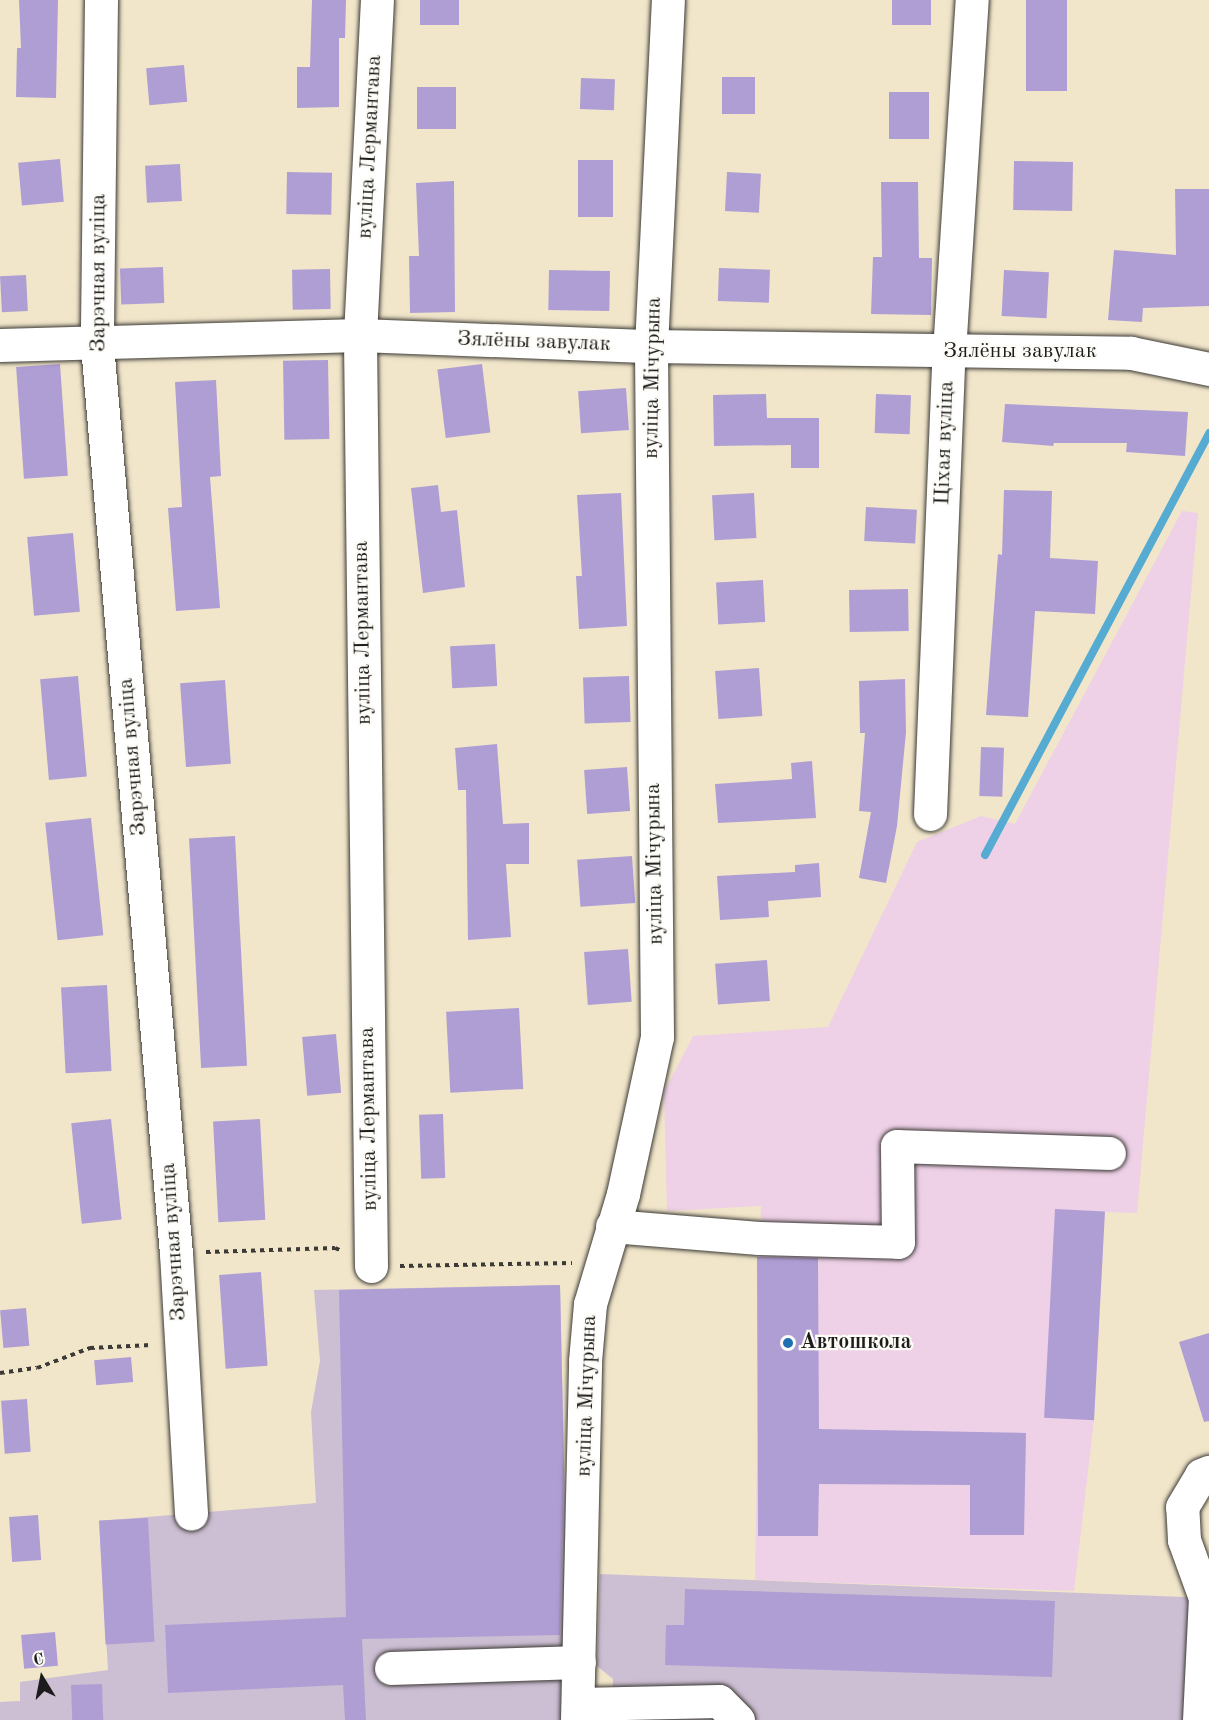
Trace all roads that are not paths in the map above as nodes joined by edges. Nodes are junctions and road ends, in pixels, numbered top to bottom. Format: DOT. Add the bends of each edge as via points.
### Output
graph roads {
  1 [pos="100,0"];
  2 [pos="377,0"];
  3 [pos="668,0"];
  4 [pos="972,0"];
  5 [pos="360,335"];
  6 [pos="0,345"];
  7 [pos="97,345"];
  8 [pos="651,346"];
  9 [pos="949,351"];
  10 [pos="1209,368"];
  11 [pos="930,814"];
  12 [pos="1109,1153"];
  13 [pos="612,1226"];
  14 [pos="370,1266"];
  15 [pos="1209,1472"];
  16 [pos="191,1514"];
  17 [pos="579,1662"];
  18 [pos="391,1668"];
  19 [pos="578,1712"];
  20 [pos="1195,1718"];
  21 [pos="738,1720"];
  1 -- 7 [label="street, Зарэчная вуліца"];
  2 -- 5 [label="street, вуліца Лермантава"];
  3 -- 8 [label="street, вуліца Мічурына"];
  4 -- 9 [label="street, Ціхая вуліца"];
  5 -- 7 [label="street, Зялёны завулак"];
  5 -- 8 [label="street, Зялёны завулак"];
  5 -- 14 [label="street, вуліца Лермантава"];
  6 -- 7 [label="street, Зялёны завулак"];
  7 -- 16 [label="street, Зарэчная вуліца" via="181,1340"];
  8 -- 9 [label="street, Зялёны завулак"];
  8 -- 13 [label="street, вуліца Мічурына" via="657,1037 623,1194"];
  9 -- 10 [label="street, Зялёны завулак" via="1131,353"];
  9 -- 11 [label="street, Ціхая вуліца"];
  12 -- 13 [label="street" via="897,1146 898,1242 759,1238"];
  13 -- 17 [label="street, вуліца Мічурына" via="590,1304 585,1361"];
  15 -- 20 [label="street" via="1201,1475 1182,1507 1184,1540 1205,1598"];
  17 -- 18 [label="street"];
  17 -- 19 [label="street, вуліца Мічурына"];
  19 -- 21 [label="street" via="719,1701"];
}
